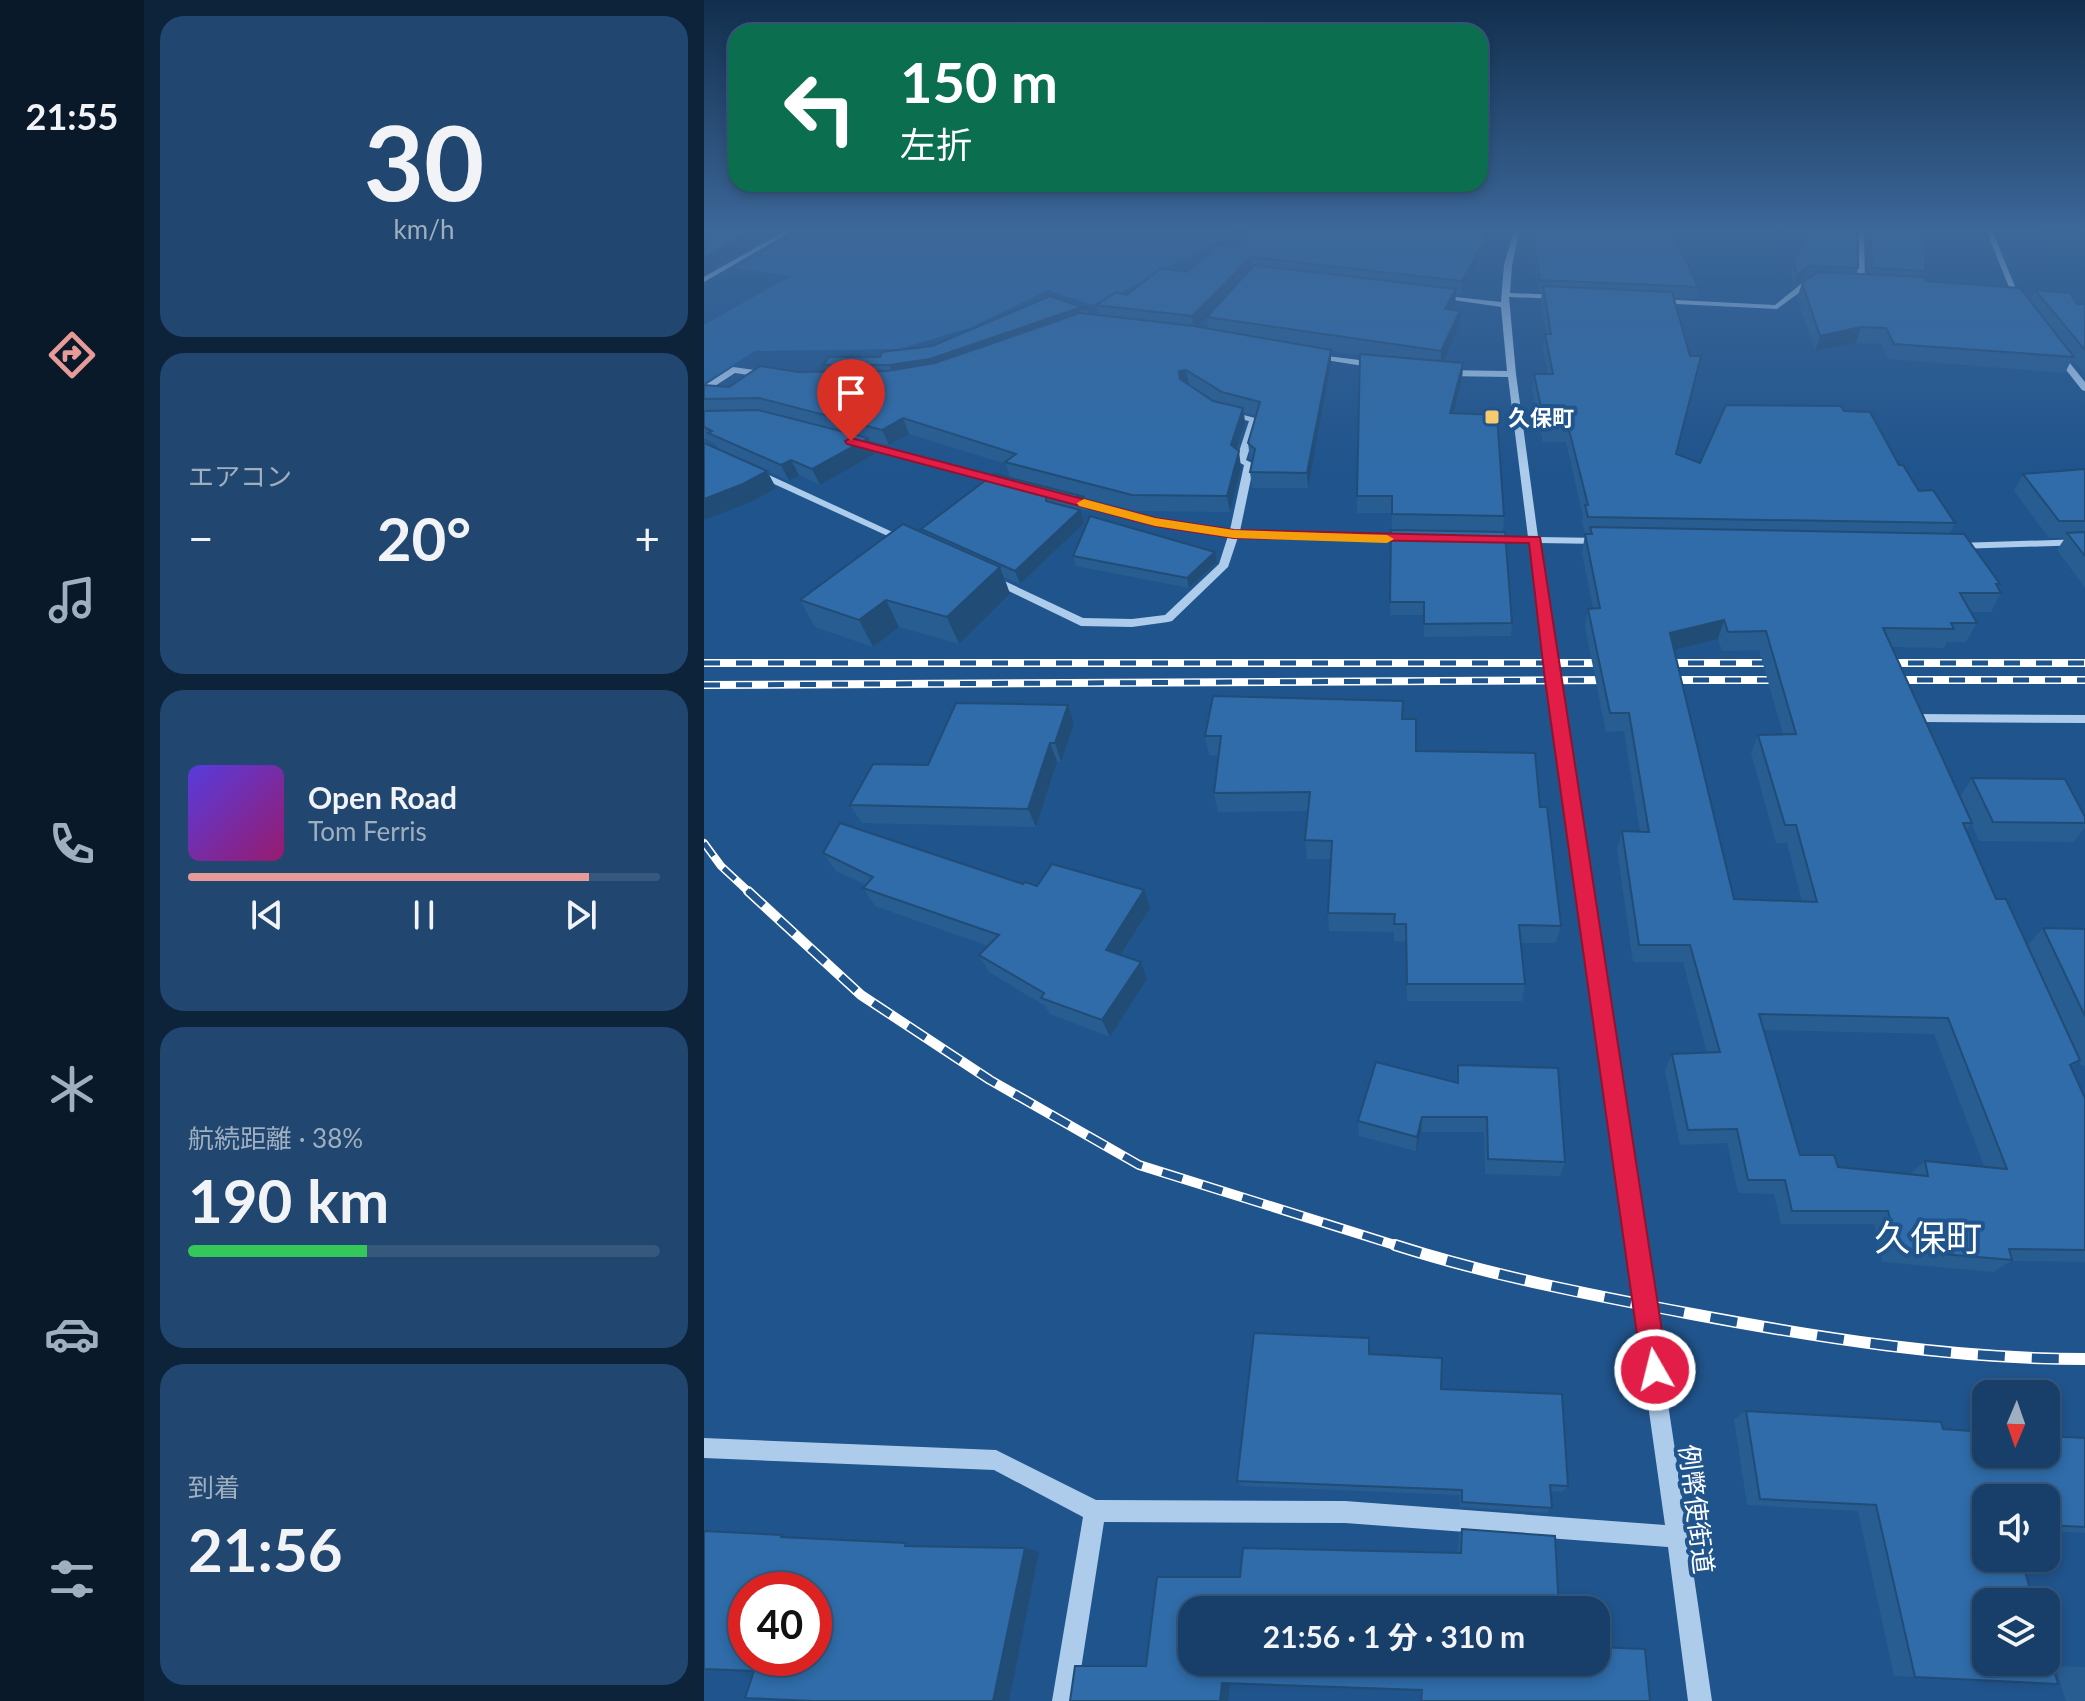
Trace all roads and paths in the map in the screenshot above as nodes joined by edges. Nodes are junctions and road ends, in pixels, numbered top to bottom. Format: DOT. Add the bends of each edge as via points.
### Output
graph roads {
  1 [pos="1506,309"];
  2 [pos="2025,309"];
  3 [pos="2028,314"];
  4 [pos="2051,345"];
  5 [pos="1309,356"];
  6 [pos="1380,366"];
  7 [pos="1425,371"];
  8 [pos="1512,374"];
  9 [pos="776,376"];
  10 [pos="2085,388"];
  11 [pos="704,390"];
  12 [pos="1220,412"];
  13 [pos="841,438"];
  14 [pos="748,469"];
  15 [pos="1020,486"];
  16 [pos="1065,498"];
  17 [pos="1234,534"];
  18 [pos="1423,539"];
  19 [pos="1471,539"];
  20 [pos="1535,539"];
  21 [pos="1607,541"];
  22 [pos="2085,542"];
  23 [pos="1949,546"];
  24 [pos="922,548"];
  25 [pos="981,574"];
  26 [pos="2085,719"];
  27 [pos="1921,732"];
  28 [pos="704,1448"];
  29 [pos="1095,1511"];
  30 [pos="1675,1537"];
  31 [pos="1064,1701"];
  32 [pos="1700,1701"];
  1 -- 8 [label="street, 例幣使街道"];
  2 -- 3 [label="street"];
  4 -- 10 [label="street"];
  5 -- 6 [label="street"];
  7 -- 8 [label="street"];
  8 -- 20 [label="street, 例幣使街道"];
  9 -- 11 [label="street" via="733,370"];
  12 -- 17 [label="street" via="1254,419 1241,461 1249,464"];
  13 -- 15 [label="street"];
  14 -- 24 [label="street"];
  16 -- 17 [label="street" via="1155,522"];
  17 -- 18 [label="street"];
  17 -- 25 [label="street" via="1224,565 1168,618 1081,622"];
  19 -- 20 [label="street"];
  20 -- 21 [label="street"];
  20 -- 30 [label="street, 例幣使街道"];
  22 -- 23 [label="street"];
  26 -- 27 [label="street" via="1914,718"];
  28 -- 29 [label="street" via="996,1460"];
  29 -- 30 [label="street" via="1345,1512"];
  29 -- 31 [label="street"];
  30 -- 32 [label="street, 例幣使街道"];
}
